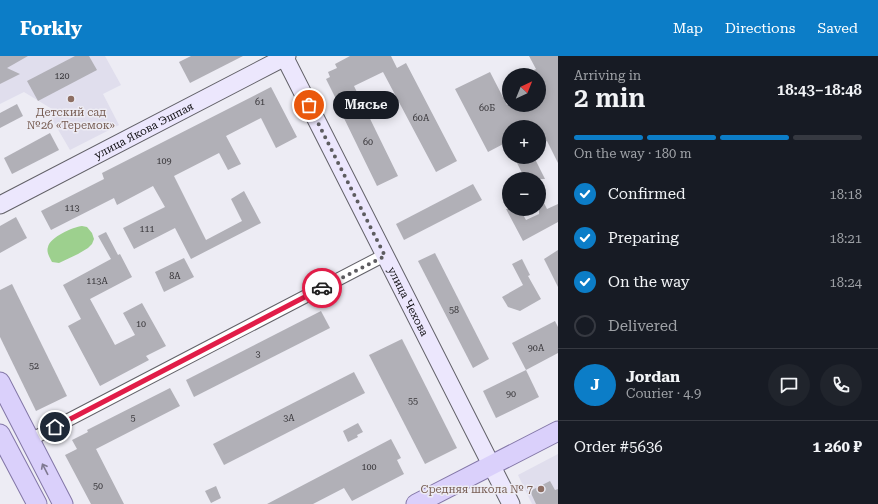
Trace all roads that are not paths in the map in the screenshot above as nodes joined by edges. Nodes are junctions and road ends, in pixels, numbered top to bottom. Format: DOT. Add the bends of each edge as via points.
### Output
graph roads {
  1 [pos="286,56"];
  2 [pos="0,206"];
  3 [pos="385,256"];
  4 [pos="0,382"];
  5 [pos="558,431"];
  6 [pos="0,434"];
  7 [pos="30,440"];
  8 [pos="491,466"];
  9 [pos="37,504"];
  10 [pos="63,504"];
  11 [pos="416,504"];
  12 [pos="511,504"];
  1 -- 2 [label="street, улица Якова Эшпая"];
  1 -- 3 [label="street, улица Чехова"];
  3 -- 7 [label="street"];
  3 -- 8 [label="street, улица Чехова"];
  4 -- 7 [label="main road"];
  5 -- 8 [label="main road"];
  6 -- 9 [label="main road"];
  10 -- 7 [label="main road, one-way"];
  8 -- 11 [label="main road"];
  8 -- 12 [label="street, улица Чехова"];
}
